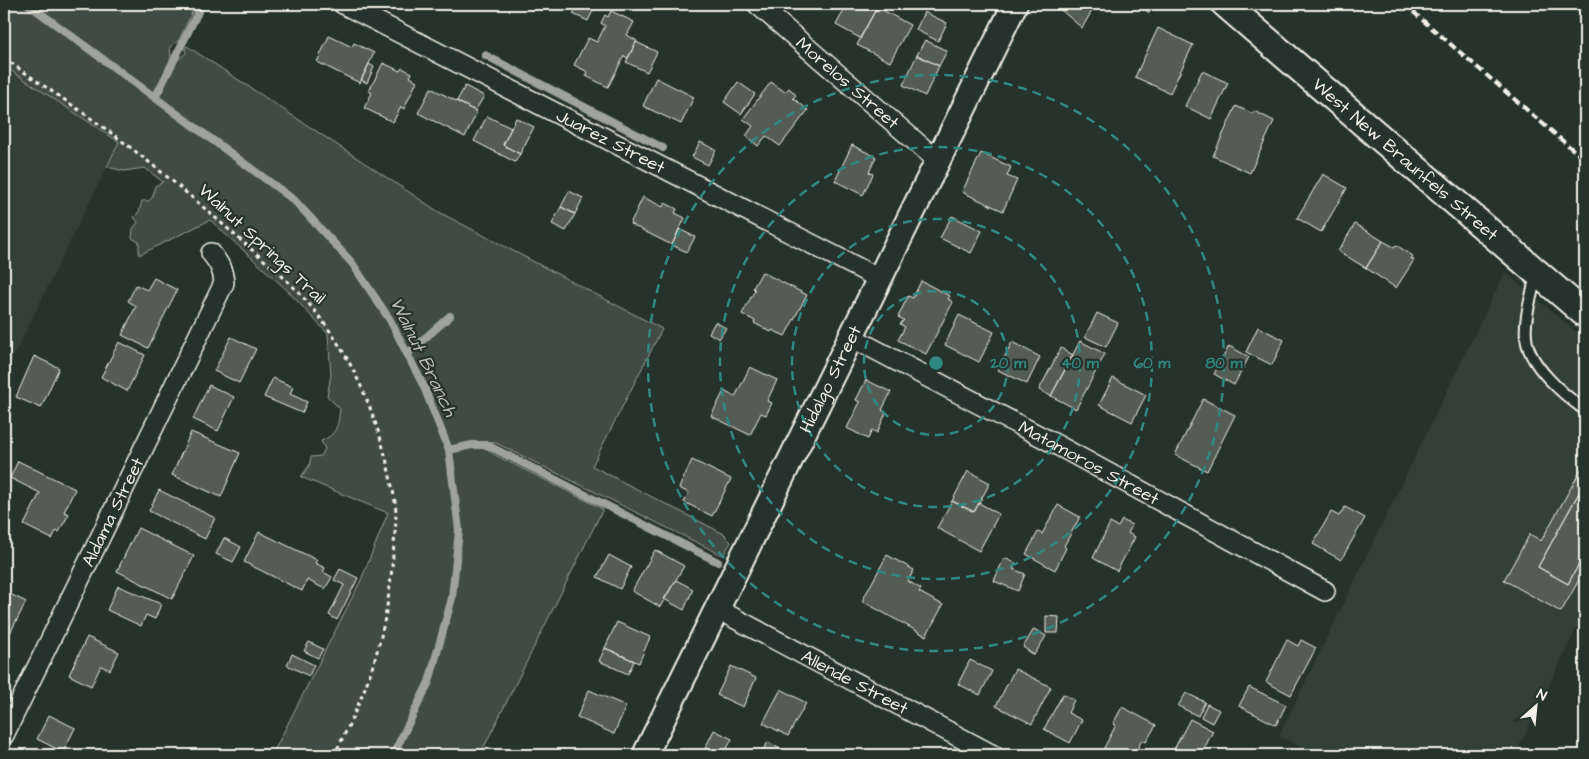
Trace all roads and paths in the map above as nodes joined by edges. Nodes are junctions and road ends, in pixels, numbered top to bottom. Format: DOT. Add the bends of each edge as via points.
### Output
graph roads {
  1 [pos="343,4"];
  2 [pos="756,4"];
  3 [pos="1015,4"];
  4 [pos="1225,4"];
  5 [pos="4,58"];
  6 [pos="938,161"];
  7 [pos="211,253"];
  8 [pos="1537,273"];
  9 [pos="880,279"];
  10 [pos="1585,314"];
  11 [pos="851,337"];
  12 [pos="1585,410"];
  13 [pos="1326,591"];
  14 [pos="717,609"];
  15 [pos="4,734"];
  16 [pos="334,755"];
  17 [pos="645,755"];
  18 [pos="993,755"];
  1 -- 9 [label="street, Juarez Street"];
  2 -- 6 [label="street, Morelos Street"];
  3 -- 6 [label="street, Hidalgo Street"];
  4 -- 8 [label="main road, West New Braunfels Street"];
  5 -- 16 [label="path, Walnut Springs Trail" via="138,153 206,209 308,302 351,365 373,413 396,514 384,629 366,690"];
  6 -- 9 [label="street, Hidalgo Street"];
  7 -- 15 [label="street, Aldama Street" via="219,263 224,283"];
  8 -- 10 [label="main road, West New Braunfels Street"];
  8 -- 12 [label="lane" via="1526,339 1536,364 1564,394"];
  9 -- 11 [label="street, Hidalgo Street"];
  11 -- 13 [label="street, Matamoros Street" via="1057,444"];
  11 -- 14 [label="street, Hidalgo Street"];
  14 -- 17 [label="street, Hidalgo Street"];
  14 -- 18 [label="street, Allende Street"];
}
